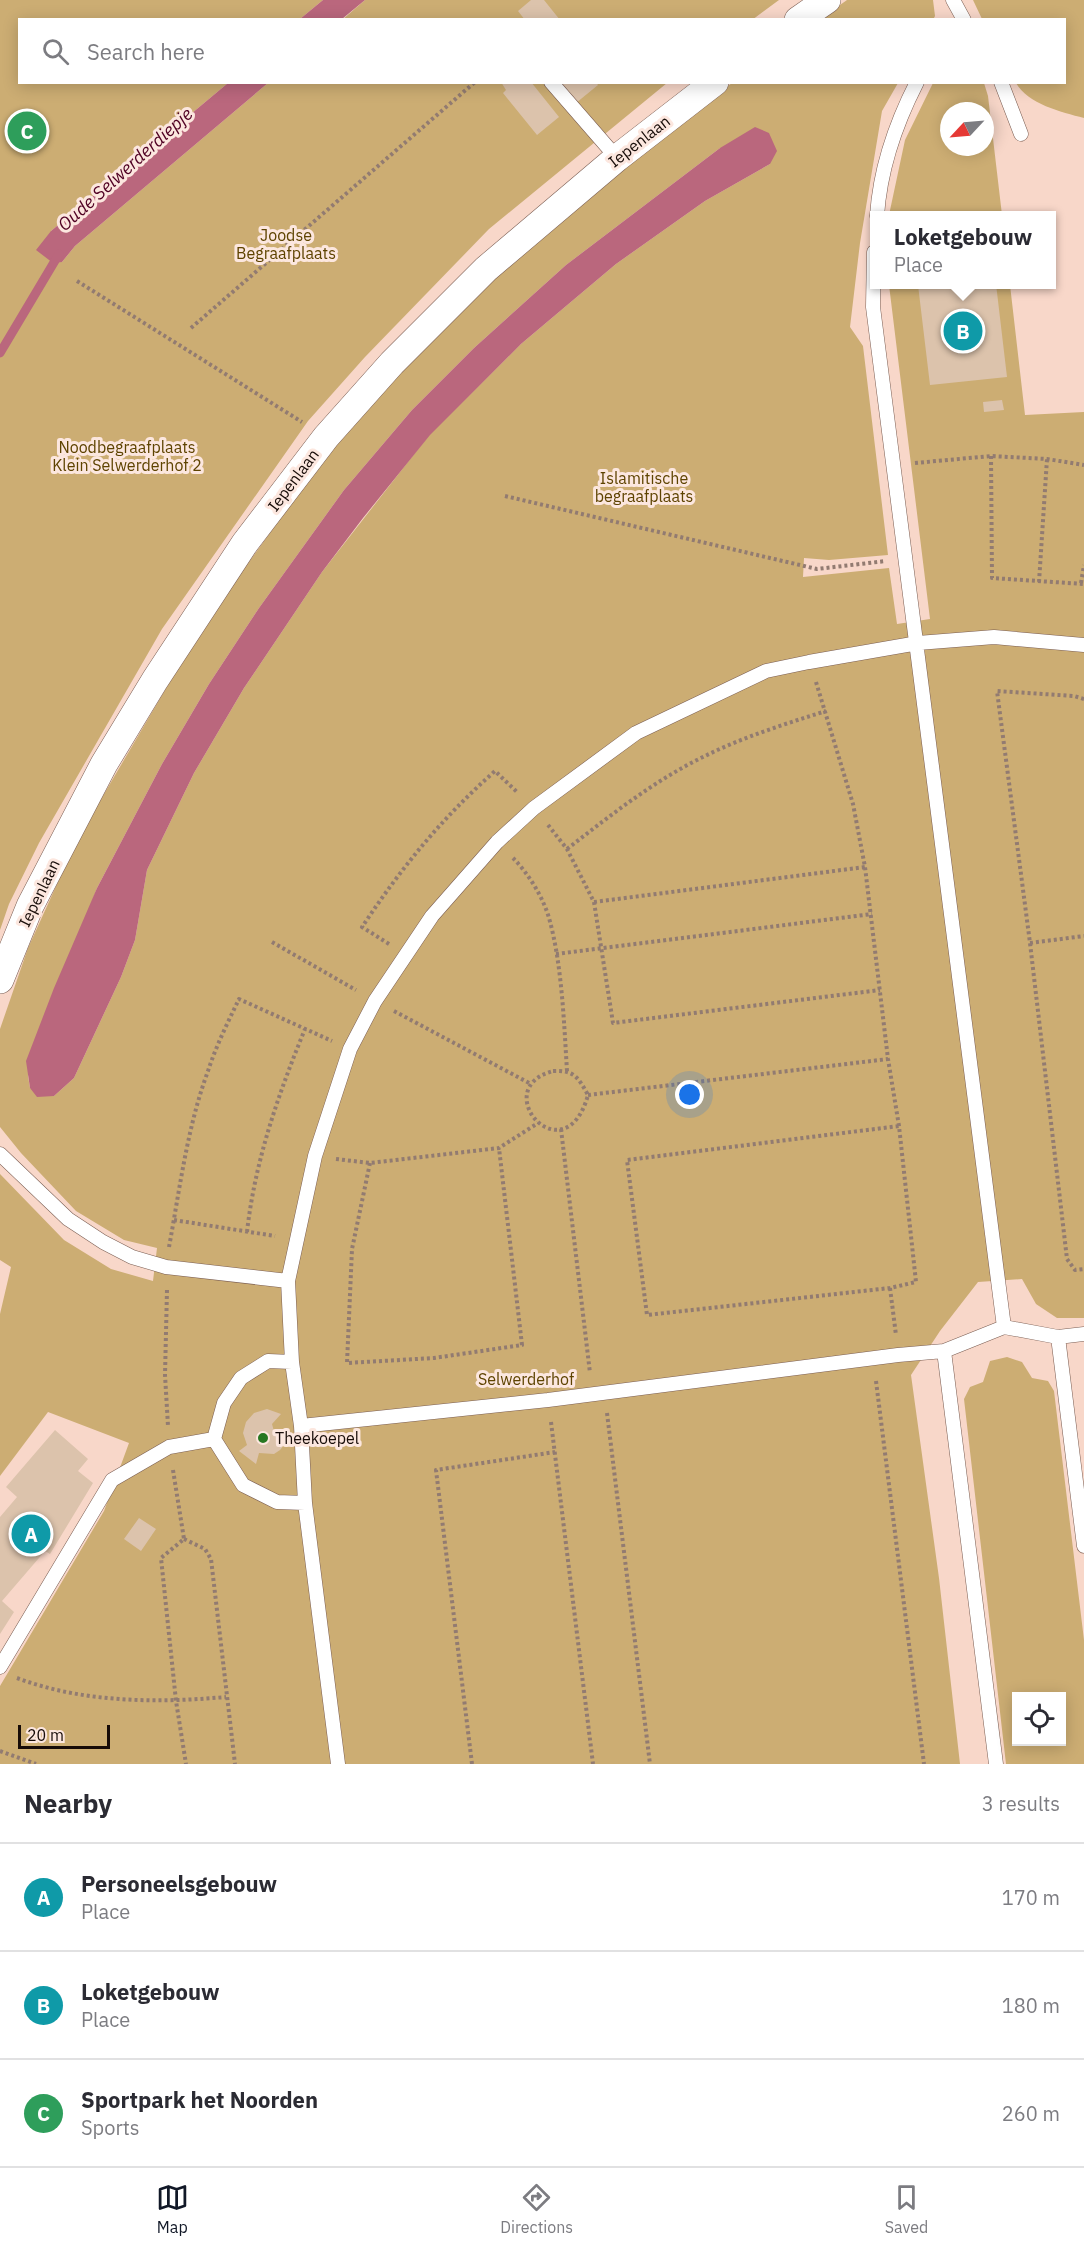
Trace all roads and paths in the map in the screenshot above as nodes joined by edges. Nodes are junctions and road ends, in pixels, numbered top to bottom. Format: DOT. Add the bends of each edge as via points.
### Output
graph roads {
  1 [pos="826,0"];
  2 [pos="954,3"];
  3 [pos="801,18"];
  4 [pos="950,18"];
  5 [pos="963,18"];
  6 [pos="473,84"];
  7 [pos="552,84"];
  8 [pos="712,84"];
  9 [pos="916,84"];
  10 [pos="1002,84"];
  11 [pos="1021,134"];
  12 [pos="617,158"];
  13 [pos="878,211"];
  14 [pos="77,281"];
  15 [pos="873,289"];
  16 [pos="191,328"];
  17 [pos="326,437"];
  18 [pos="991,456"];
  19 [pos="1047,459"];
  20 [pos="893,465"];
  21 [pos="1084,465"];
  22 [pos="506,496"];
  23 [pos="904,559"];
  24 [pos="1084,565"];
  25 [pos="1039,582"];
  26 [pos="1083,584"];
  27 [pos="918,643"];
  28 [pos="1084,645"];
  29 [pos="809,662"];
  30 [pos="1084,699"];
  31 [pos="826,711"];
  32 [pos="534,808"];
  33 [pos="497,842"];
  34 [pos="567,849"];
  35 [pos="865,867"];
  36 [pos="594,902"];
  37 [pos="872,914"];
  38 [pos="1084,936"];
  39 [pos="272,942"];
  40 [pos="1030,943"];
  41 [pos="602,947"];
  42 [pos="556,954"];
  43 [pos="406,955"];
  44 [pos="0,980"];
  45 [pos="880,990"];
  46 [pos="375,1001"];
  47 [pos="305,1029"];
  48 [pos="350,1049"];
  49 [pos="888,1059"];
  50 [pos="567,1071"];
  51 [pos="531,1084"];
  52 [pos="588,1095"];
  53 [pos="538,1123"];
  54 [pos="899,1126"];
  55 [pos="561,1129"];
  56 [pos="499,1148"];
  57 [pos="0,1154"];
  58 [pos="315,1156"];
  59 [pos="370,1163"];
  60 [pos="174,1220"];
  61 [pos="247,1232"];
  62 [pos="297,1240"];
  63 [pos="166,1267"];
  64 [pos="1084,1269"];
  65 [pos="288,1281"];
  66 [pos="890,1288"];
  67 [pos="1004,1327"];
  68 [pos="1084,1334"];
  69 [pos="1058,1337"];
  70 [pos="944,1351"];
  71 [pos="898,1355"];
  72 [pos="873,1358"];
  73 [pos="292,1362"];
  74 [pos="598,1392"];
  75 [pos="548,1400"];
  76 [pos="301,1426"];
  77 [pos="214,1439"];
  78 [pos="169,1447"];
  79 [pos="555,1452"];
  80 [pos="305,1503"];
  81 [pos="184,1539"];
  82 [pos="1084,1546"];
  83 [pos="5,1671"];
  84 [pos="226,1696"];
  85 [pos="176,1701"];
  86 [pos="0,1750"];
  87 [pos="36,1764"];
  88 [pos="186,1764"];
  89 [pos="235,1764"];
  90 [pos="338,1764"];
  91 [pos="472,1764"];
  92 [pos="593,1764"];
  93 [pos="650,1764"];
  94 [pos="924,1764"];
  95 [pos="996,1764"];
  1 -- 3 [label="street"];
  2 -- 4 [label="lane"];
  2 -- 5 [label="lane"];
  6 -- 16 [label="path"];
  7 -- 12 [label="lane"];
  8 -- 12 [label="street, Iepenlaan"];
  9 -- 13 [label="lane" via="890,147"];
  10 -- 11 [label="lane"];
  12 -- 17 [label="street, Iepenlaan" via="486,269 392,363"];
  14 -- 17 [label="path"];
  15 -- 20 [label="lane"];
  17 -- 44 [label="street, Iepenlaan" via="245,543 104,764 30,906"];
  18 -- 19 [label="path"];
  18 -- 20 [label="path"];
  18 -- 25 [label="path" via="992,578"];
  19 -- 21 [label="path"];
  19 -- 25 [label="path"];
  20 -- 23 [label="lane"];
  22 -- 23 [label="path" via="817,569"];
  23 -- 27 [label="lane"];
  24 -- 26 [label="path"];
  25 -- 26 [label="path"];
  27 -- 28 [label="lane" via="994,637"];
  27 -- 29 [label="lane"];
  27 -- 67 [label="lane"];
  29 -- 31 [label="path"];
  29 -- 32 [label="lane" via="766,671 636,733"];
  30 -- 40 [label="path" via="997,691"];
  31 -- 34 [label="path" via="766,730 705,756 660,781"];
  31 -- 35 [label="path" via="853,804"];
  32 -- 33 [label="lane"];
  32 -- 34 [label="path"];
  32 -- 43 [label="path" via="495,771 417,850 362,927"];
  33 -- 42 [label="path" via="538,892 549,917"];
  33 -- 43 [label="lane" via="432,916"];
  34 -- 36 [label="path"];
  35 -- 36 [label="path"];
  35 -- 37 [label="path"];
  36 -- 41 [label="path"];
  37 -- 41 [label="path"];
  37 -- 45 [label="path"];
  38 -- 40 [label="path"];
  39 -- 46 [label="path"];
  40 -- 64 [label="path" via="1067,1259 1075,1270"];
  41 -- 42 [label="path"];
  41 -- 45 [label="path" via="613,1023"];
  42 -- 50 [label="path"];
  43 -- 46 [label="lane"];
  45 -- 49 [label="path"];
  46 -- 48 [label="lane"];
  46 -- 51 [label="path"];
  47 -- 48 [label="path"];
  47 -- 60 [label="path" via="239,999 207,1071 180,1176"];
  47 -- 61 [label="path" via="270,1123"];
  48 -- 58 [label="lane"];
  49 -- 52 [label="path"];
  49 -- 54 [label="path"];
  50 -- 51 [label="path" via="543,1074"];
  50 -- 52 [label="path" via="575,1075"];
  51 -- 53 [label="path" via="526,1102"];
  52 -- 55 [label="path" via="579,1118"];
  53 -- 55 [label="path"];
  53 -- 56 [label="path"];
  54 -- 66 [label="path" via="916,1282"];
  54 -- 66 [label="path" via="627,1160 647,1315"];
  55 -- 74 [label="path"];
  56 -- 59 [label="path"];
  56 -- 59 [label="path" via="522,1345 434,1358 346,1363 352,1249"];
  57 -- 63 [label="lane" via="68,1219 132,1257"];
  58 -- 59 [label="path"];
  58 -- 62 [label="lane"];
  60 -- 61 [label="path"];
  60 -- 63 [label="path"];
  61 -- 62 [label="path"];
  62 -- 65 [label="lane"];
  63 -- 65 [label="lane"];
  63 -- 78 [label="path"];
  65 -- 73 [label="lane"];
  66 -- 71 [label="path"];
  67 -- 69 [label="lane"];
  67 -- 70 [label="lane"];
  68 -- 69 [label="lane"];
  69 -- 82 [label="lane"];
  70 -- 71 [label="lane"];
  70 -- 95 [label="lane"];
  71 -- 72 [label="lane"];
  72 -- 74 [label="lane"];
  72 -- 94 [label="path"];
  73 -- 76 [label="lane"];
  73 -- 77 [label="lane" via="268,1361 241,1378 224,1403"];
  74 -- 75 [label="lane"];
  74 -- 93 [label="path"];
  75 -- 76 [label="lane"];
  75 -- 79 [label="path"];
  76 -- 80 [label="lane"];
  77 -- 78 [label="lane"];
  77 -- 80 [label="lane" via="243,1485 277,1502"];
  78 -- 81 [label="path"];
  78 -- 83 [label="lane" via="112,1480"];
  79 -- 91 [label="path" via="436,1470"];
  79 -- 92 [label="path"];
  80 -- 90 [label="lane"];
  81 -- 84 [label="path" via="205,1549 211,1559"];
  81 -- 85 [label="path" via="161,1558"];
  83 -- 85 [label="path" via="46,1689 99,1698"];
  84 -- 85 [label="path"];
  84 -- 89 [label="path"];
  85 -- 88 [label="path"];
  86 -- 87 [label="path"];
}
